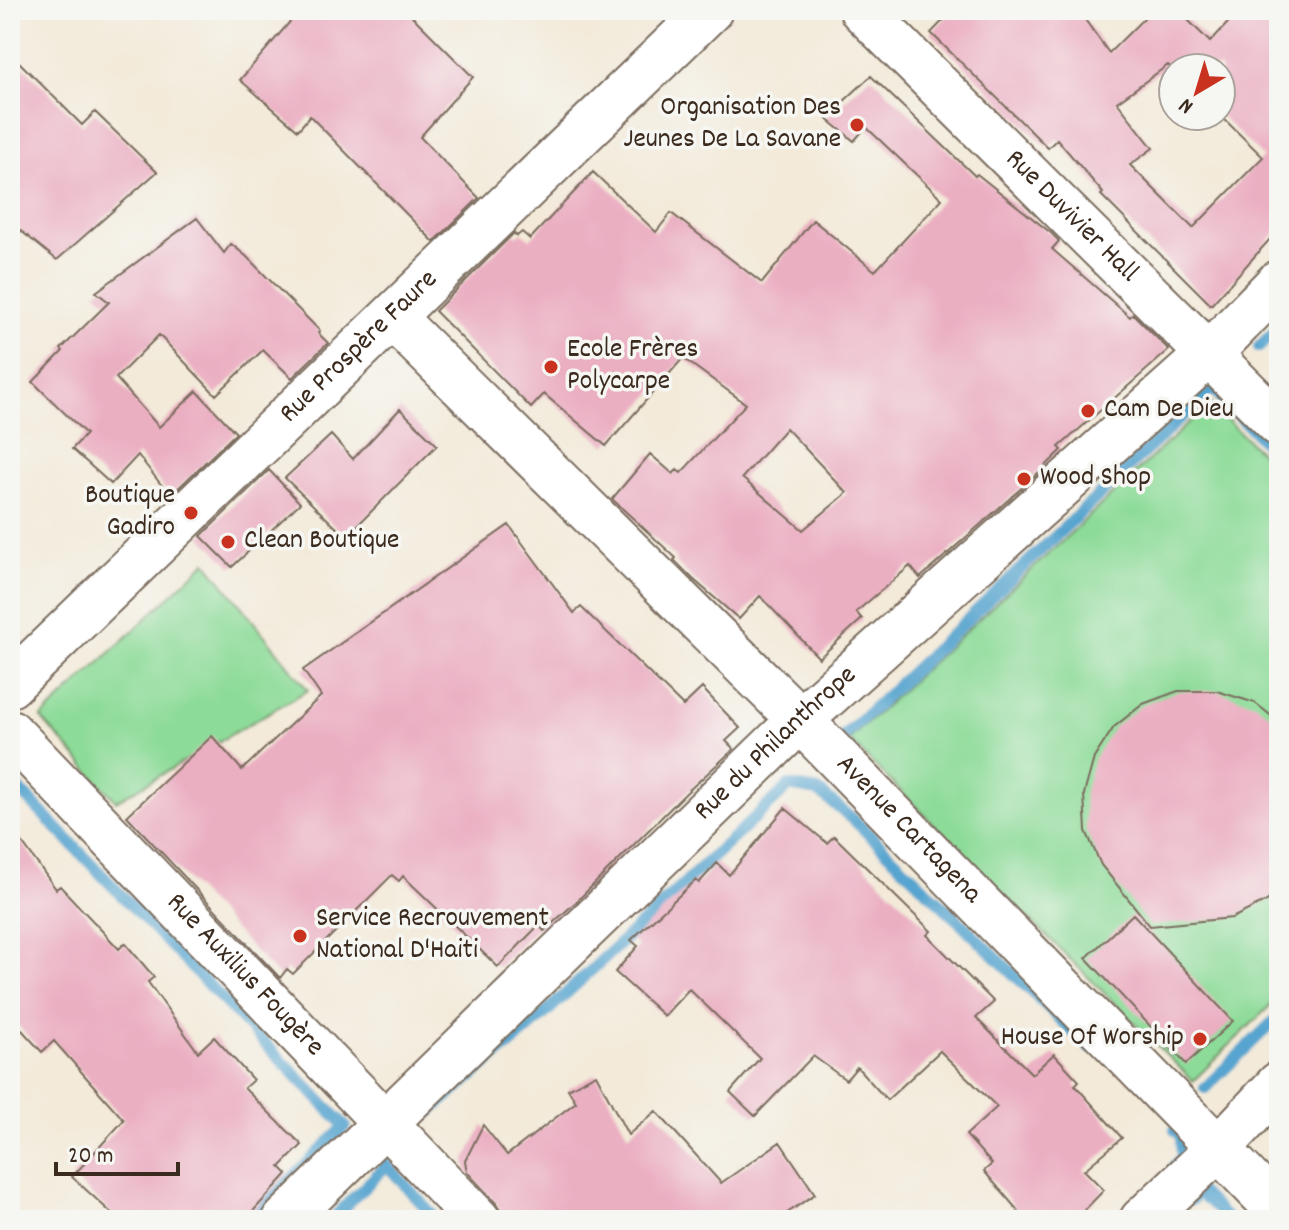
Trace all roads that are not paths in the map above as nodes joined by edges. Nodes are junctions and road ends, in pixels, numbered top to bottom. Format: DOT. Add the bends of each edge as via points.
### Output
graph roads {
  1 [pos="710,10"];
  2 [pos="862,10"];
  3 [pos="1279,282"];
  4 [pos="393,318"];
  5 [pos="1209,354"];
  6 [pos="1279,424"];
  7 [pos="10,685"];
  8 [pos="800,720"];
  9 [pos="10,732"];
  10 [pos="1279,1084"];
  11 [pos="385,1121"];
  12 [pos="1218,1149"];
  13 [pos="1279,1211"];
  14 [pos="285,1220"];
  15 [pos="478,1220"];
  16 [pos="1142,1220"];
  1 -- 4 [label="street, Rue Prospère Faure"];
  2 -- 5 [label="street, Rue Duvivier Hall"];
  3 -- 5 [label="street, Rue du Philanthrope"];
  4 -- 7 [label="street, Rue Prospère Faure"];
  4 -- 8 [label="street, Avenue Cartagena"];
  5 -- 6 [label="street, Rue Duvivier Hall"];
  5 -- 8 [label="street, Rue du Philanthrope"];
  8 -- 11 [label="street, Rue du Philanthrope"];
  8 -- 12 [label="street, Avenue Cartagena"];
  9 -- 11 [label="street, Rue Auxilius Fougère"];
  10 -- 12 [label="street"];
  11 -- 14 [label="street, Rue du Philanthrope"];
  11 -- 15 [label="street, Rue Auxilius Fougère"];
  12 -- 13 [label="street, Avenue Cartagena"];
  12 -- 16 [label="street"];
}
